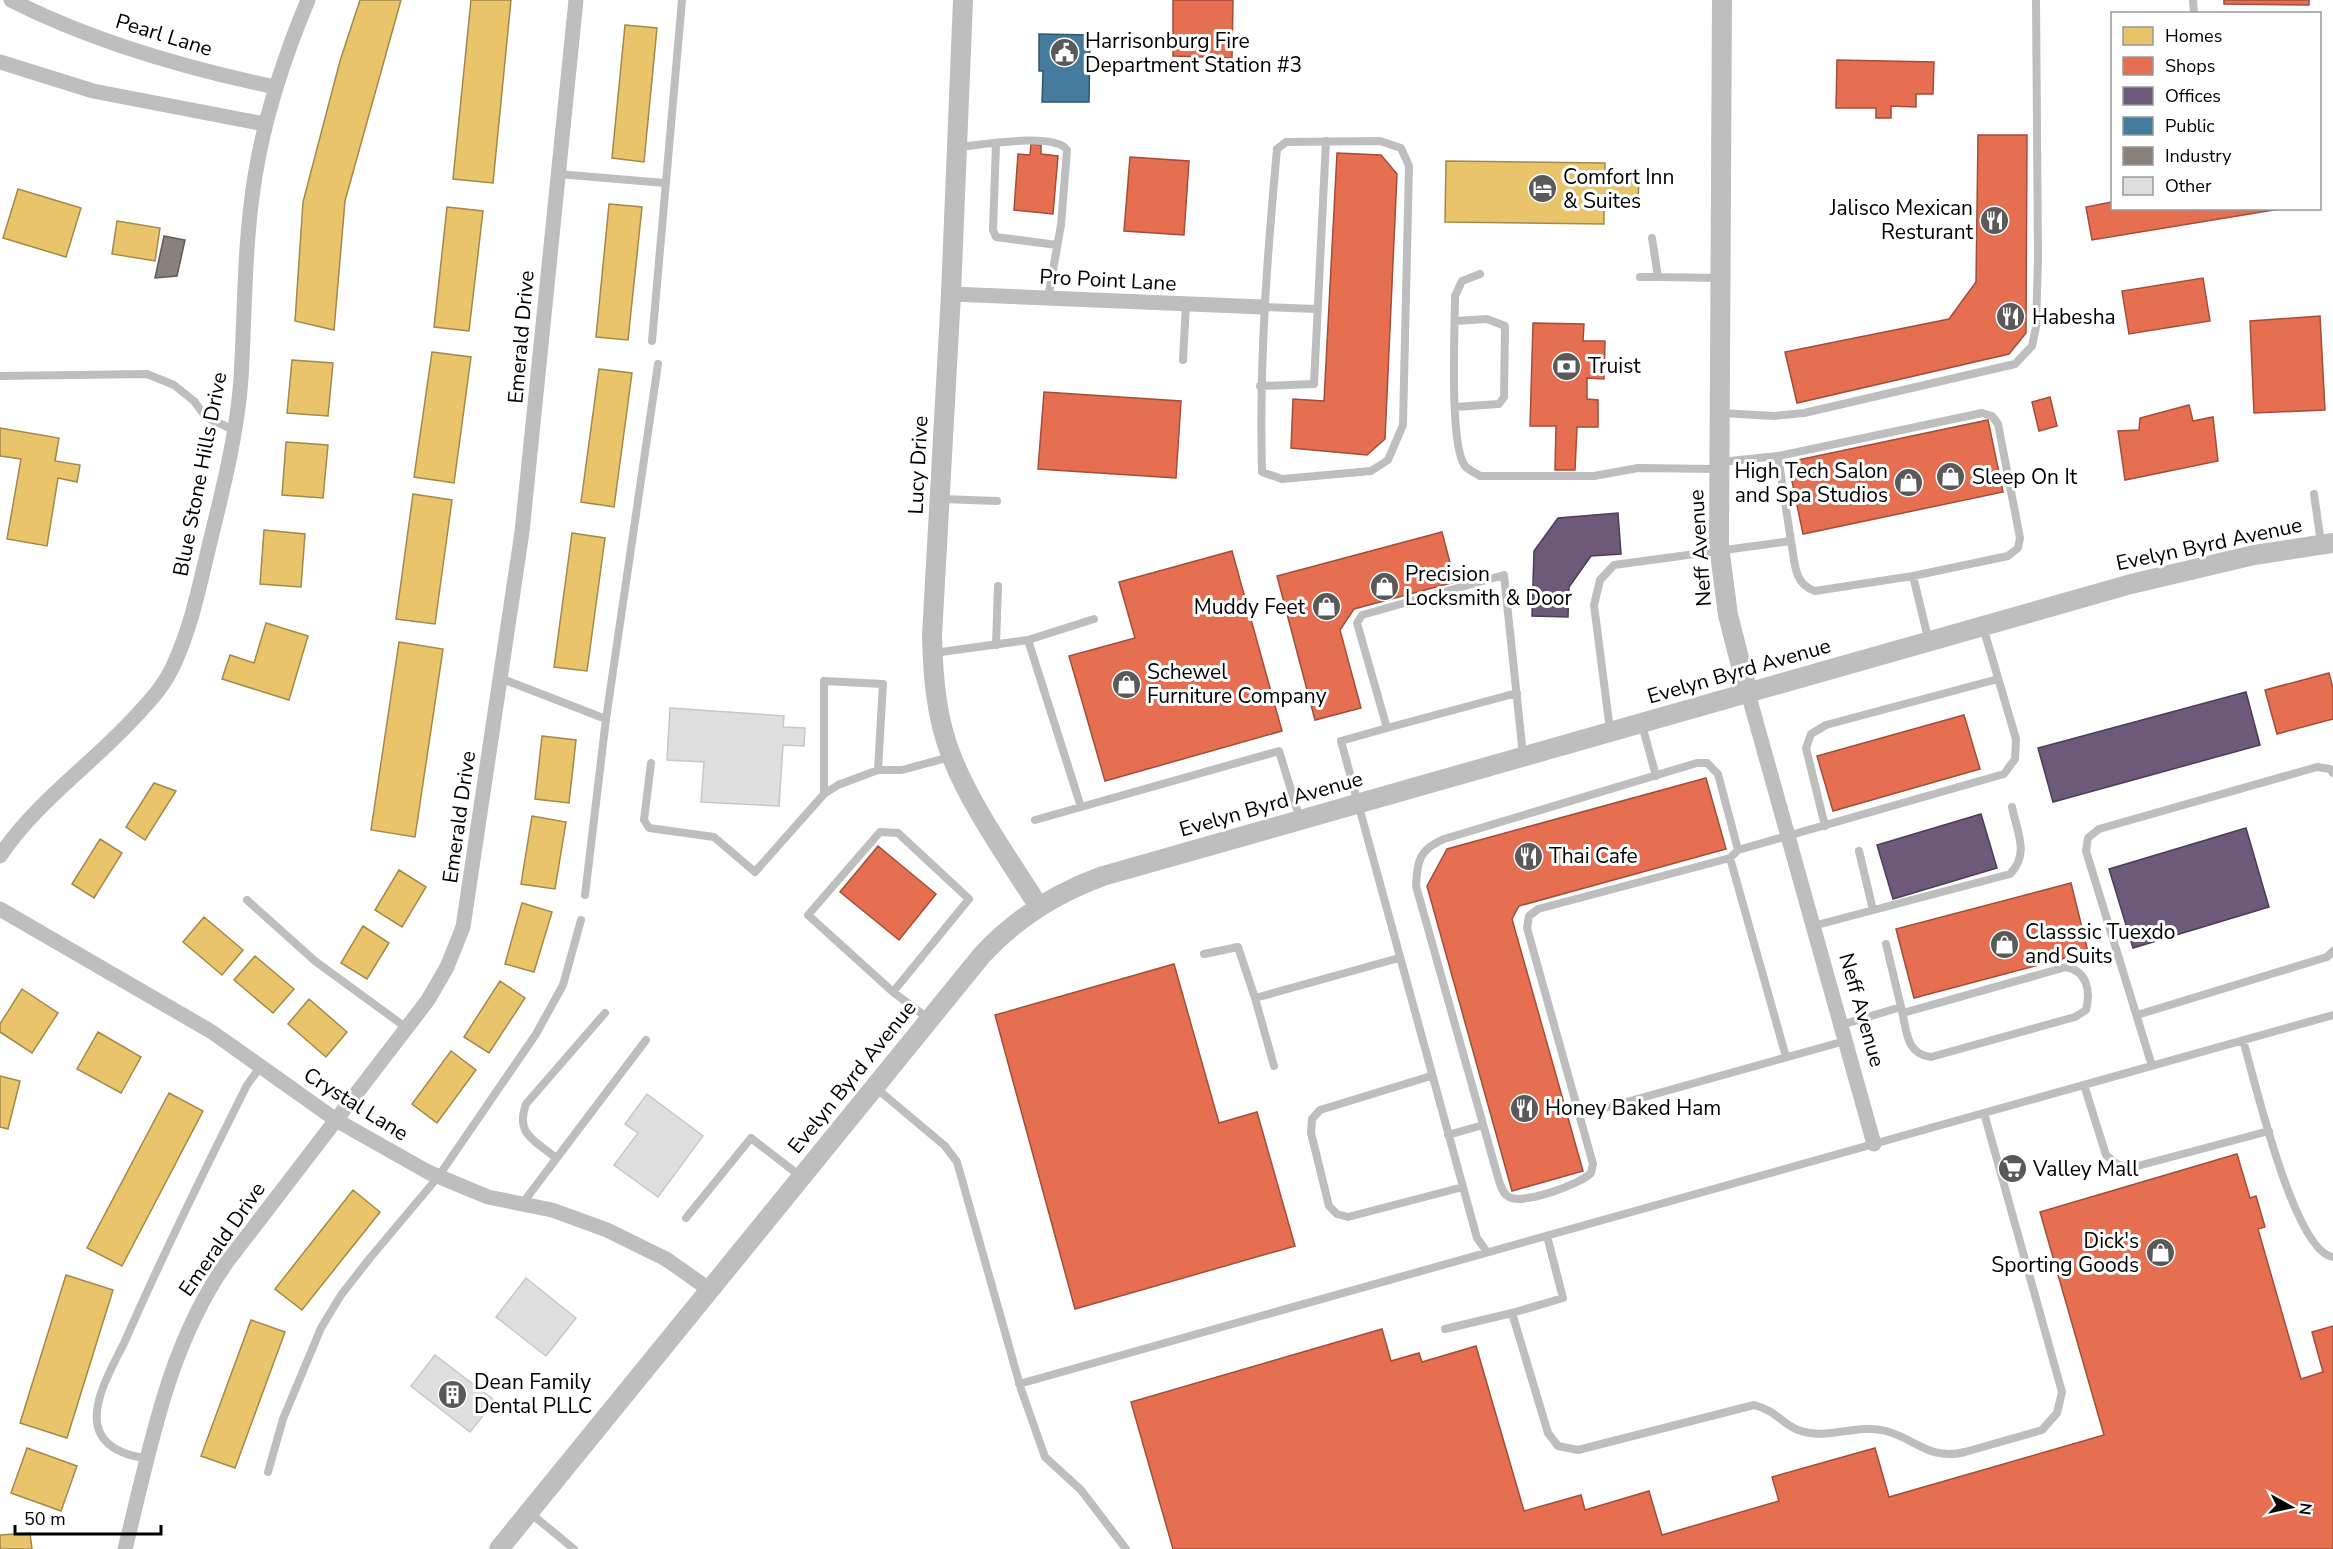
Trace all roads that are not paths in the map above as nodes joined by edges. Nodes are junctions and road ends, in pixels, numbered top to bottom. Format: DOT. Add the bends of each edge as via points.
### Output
graph roads {
  1 [pos="11,0"];
  2 [pos="308,0"];
  3 [pos="576,0"];
  4 [pos="681,0"];
  5 [pos="963,0"];
  6 [pos="1722,0"];
  7 [pos="2036,0"];
  8 [pos="0,62"];
  9 [pos="275,87"];
  10 [pos="265,124"];
  11 [pos="1326,141"];
  12 [pos="996,144"];
  13 [pos="957,147"];
  14 [pos="558,174"];
  15 [pos="666,183"];
  16 [pos="1652,238"];
  17 [pos="1057,245"];
  18 [pos="1479,274"];
  19 [pos="1640,277"];
  20 [pos="1658,277"];
  21 [pos="1720,278"];
  22 [pos="951,294"];
  23 [pos="1048,298"];
  24 [pos="1186,304"];
  25 [pos="1263,307"];
  26 [pos="1317,309"];
  27 [pos="1455,321"];
  28 [pos="652,341"];
  29 [pos="1183,360"];
  30 [pos="658,364"];
  31 [pos="0,376"];
  32 [pos="1260,386"];
  33 [pos="1455,407"];
  34 [pos="1719,413"];
  35 [pos="234,430"];
  36 [pos="1778,456"];
  37 [pos="1719,466"];
  38 [pos="2314,495"];
  39 [pos="940,499"];
  40 [pos="997,501"];
  41 [pos="1791,541"];
  42 [pos="2327,543"];
  43 [pos="1720,552"];
  44 [pos="1913,576"];
  45 [pos="998,586"];
  46 [pos="1094,619"];
  47 [pos="1983,627"];
  48 [pos="1028,640"];
  49 [pos="1929,642"];
  50 [pos="996,645"];
  51 [pos="932,654"];
  52 [pos="500,678"];
  53 [pos="1998,679"];
  54 [pos="1516,693"];
  55 [pos="1748,693"];
  56 [pos="606,719"];
  57 [pos="1641,723"];
  58 [pos="1387,728"];
  59 [pos="1610,732"];
  60 [pos="951,756"];
  61 [pos="1524,757"];
  62 [pos="651,763"];
  63 [pos="878,770"];
  64 [pos="2333,773"];
  65 [pos="1656,776"];
  66 [pos="824,794"];
  67 [pos="1358,805"];
  68 [pos="1081,807"];
  69 [pos="2012,807"];
  70 [pos="1035,820"];
  71 [pos="1300,821"];
  72 [pos="1825,826"];
  73 [pos="1788,836"];
  74 [pos="1738,850"];
  75 [pos="1859,851"];
  76 [pos="0,856"];
  77 [pos="1730,858"];
  78 [pos="585,895"];
  79 [pos="247,900"];
  80 [pos="1039,907"];
  81 [pos="0,909"];
  82 [pos="1873,910"];
  83 [pos="581,920"];
  84 [pos="1813,926"];
  85 [pos="1886,944"];
  86 [pos="2333,951"];
  87 [pos="1204,954"];
  88 [pos="1399,958"];
  89 [pos="893,992"];
  90 [pos="1255,998"];
  91 [pos="1902,1010"];
  92 [pos="605,1012"];
  93 [pos="2137,1015"];
  94 [pos="2333,1015"];
  95 [pos="930,1020"];
  96 [pos="1841,1025"];
  97 [pos="408,1029"];
  98 [pos="646,1040"];
  99 [pos="2243,1040"];
  100 [pos="1845,1041"];
  101 [pos="1786,1058"];
  102 [pos="261,1066"];
  103 [pos="1274,1066"];
  104 [pos="2152,1066"];
  105 [pos="1431,1076"];
  106 [pos="2084,1085"];
  107 [pos="875,1087"];
  108 [pos="1984,1113"];
  109 [pos="1580,1115"];
  110 [pos="336,1120"];
  111 [pos="1484,1125"];
  112 [pos="2269,1131"];
  113 [pos="1448,1135"];
  114 [pos="1874,1144"];
  115 [pos="556,1158"];
  116 [pos="801,1177"];
  117 [pos="438,1178"];
  118 [pos="1463,1187"];
  119 [pos="522,1204"];
  120 [pos="686,1218"];
  121 [pos="1547,1236"];
  122 [pos="1487,1252"];
  123 [pos="2333,1257"];
  124 [pos="710,1290"];
  125 [pos="1512,1312"];
  126 [pos="1445,1329"];
  127 [pos="1019,1384"];
  128 [pos="148,1458"];
  129 [pos="268,1472"];
  130 [pos="529,1512"];
  131 [pos="125,1549"];
  132 [pos="499,1549"];
  133 [pos="574,1549"];
  134 [pos="1126,1549"];
  1 -- 9 [label="street, Pearl Lane" via="126,47"];
  2 -- 9 [label="street, Blue Stone Hills Drive"];
  3 -- 14 [label="street, Emerald Drive"];
  4 -- 15 [label="lane"];
  5 -- 13 [label="street, Lucy Drive"];
  6 -- 21 [label="street, Neff Avenue"];
  7 -- 34 [label="lane" via="2038,259 2036,333 2028,352 2015,364 1825,409 1774,416"];
  8 -- 10 [label="street" via="93,91"];
  9 -- 10 [label="street, Blue Stone Hills Drive"];
  10 -- 35 [label="street, Blue Stone Hills Drive" via="247,242 241,382"];
  11 -- 25 [label="lane" via="1286,142 1277,149"];
  11 -- 26 [label="lane"];
  11 -- 32 [label="lane" via="1380,141 1401,148 1409,166 1403,425 1388,460 1371,471 1282,479 1262,472"];
  12 -- 13 [label="lane"];
  12 -- 17 [label="lane" via="996,237"];
  12 -- 17 [label="lane" via="1056,142 1067,150"];
  13 -- 22 [label="street, Lucy Drive"];
  14 -- 15 [label="lane"];
  14 -- 52 [label="street, Emerald Drive" via="528,481"];
  15 -- 28 [label="lane"];
  16 -- 20 [label="lane"];
  17 -- 23 [label="lane"];
  18 -- 27 [label="lane" via="1462,281 1455,296"];
  19 -- 20 [label="lane"];
  20 -- 21 [label="lane"];
  21 -- 34 [label="street, Neff Avenue"];
  22 -- 23 [label="street, Pro Point Lane"];
  22 -- 39 [label="street, Lucy Drive"];
  23 -- 24 [label="street, Pro Point Lane"];
  24 -- 25 [label="street, Pro Point Lane"];
  24 -- 29 [label="lane"];
  25 -- 26 [label="lane"];
  25 -- 32 [label="lane"];
  26 -- 32 [label="lane" via="1314,384"];
  27 -- 33 [label="lane"];
  27 -- 33 [label="lane" via="1487,319 1504,326 1504,397 1499,404"];
  30 -- 56 [label="lane"];
  31 -- 35 [label="lane" via="147,374 174,385 206,417"];
  33 -- 37 [label="lane" via="1460,455 1465,466 1480,476 1594,476 1638,468"];
  34 -- 37 [label="street, Neff Avenue"];
  35 -- 76 [label="street, Blue Stone Hills Drive" via="197,599 169,674 119,735 40,810"];
  36 -- 37 [label="lane"];
  36 -- 41 [label="lane"];
  36 -- 44 [label="lane" via="1982,413 1992,416 1998,424 2020,538 2018,548 2008,556"];
  37 -- 43 [label="street, Neff Avenue"];
  38 -- 42 [label="lane"];
  39 -- 40 [label="lane"];
  39 -- 51 [label="street, Lucy Drive"];
  41 -- 43 [label="lane"];
  41 -- 44 [label="lane" via="1799,581 1815,591"];
  42 -- 47 [label="street, Evelyn Byrd Avenue" via="2177,572"];
  43 -- 55 [label="street, Neff Avenue" via="1728,615"];
  43 -- 59 [label="lane" via="1614,565 1600,580 1594,604"];
  44 -- 49 [label="lane"];
  45 -- 50 [label="lane"];
  46 -- 48 [label="lane"];
  47 -- 49 [label="street, Evelyn Byrd Avenue"];
  47 -- 53 [label="lane"];
  48 -- 50 [label="lane"];
  48 -- 68 [label="lane"];
  49 -- 55 [label="street, Evelyn Byrd Avenue"];
  50 -- 51 [label="lane"];
  51 -- 60 [label="street, Lucy Drive" via="938,708"];
  52 -- 56 [label="lane"];
  52 -- 97 [label="street, Emerald Drive" via="463,927 447,967"];
  53 -- 72 [label="lane" via="2016,739 2016,759 2004,774"];
  53 -- 72 [label="lane" via="1826,725 1811,734 1806,748"];
  54 -- 58 [label="lane"];
  54 -- 58 [label="lane" via="1504,575 1362,615 1357,622"];
  54 -- 61 [label="lane"];
  55 -- 57 [label="street, Evelyn Byrd Avenue"];
  55 -- 73 [label="street, Neff Avenue"];
  56 -- 78 [label="lane"];
  57 -- 59 [label="street, Evelyn Byrd Avenue"];
  57 -- 65 [label="lane"];
  58 -- 67 [label="lane" via="1341,741"];
  59 -- 61 [label="street, Evelyn Byrd Avenue"];
  60 -- 63 [label="lane" via="902,770"];
  60 -- 80 [label="street, Lucy Drive"];
  61 -- 67 [label="street, Evelyn Byrd Avenue"];
  62 -- 66 [label="lane" via="644,820 649,828 714,837 755,872"];
  63 -- 66 [label="lane"];
  63 -- 66 [label="lane" via="883,684 824,681"];
  64 -- 93 [label="lane" via="2317,767 2099,829 2088,838 2086,851"];
  65 -- 74 [label="lane" via="1697,763 1713,766"];
  65 -- 111 [label="lane" via="1444,839 1430,845 1421,856 1416,886"];
  67 -- 71 [label="street, Evelyn Byrd Avenue"];
  67 -- 88 [label="lane"];
  68 -- 70 [label="lane"];
  68 -- 71 [label="lane" via="1279,751"];
  69 -- 82 [label="lane" via="2022,856 2010,874"];
  71 -- 80 [label="street, Evelyn Byrd Avenue" via="1103,876"];
  72 -- 73 [label="lane"];
  73 -- 74 [label="lane"];
  73 -- 84 [label="street, Neff Avenue"];
  74 -- 77 [label="lane"];
  75 -- 82 [label="lane"];
  77 -- 101 [label="lane"];
  77 -- 109 [label="lane" via="1538,909 1529,915 1527,928"];
  79 -- 97 [label="lane" via="315,961"];
  80 -- 95 [label="street, Evelyn Byrd Avenue" via="991,946"];
  81 -- 102 [label="street, Crystal Lane" via="167,1005"];
  82 -- 84 [label="lane"];
  83 -- 117 [label="lane" via="558,996"];
  84 -- 96 [label="street, Neff Avenue"];
  85 -- 91 [label="lane"];
  86 -- 93 [label="lane" via="2327,957"];
  87 -- 90 [label="lane" via="1238,947"];
  88 -- 90 [label="lane"];
  88 -- 105 [label="lane"];
  89 -- 89 [label="lane" via="808,915 880,832 898,833 969,898"];
  89 -- 95 [label="lane"];
  90 -- 103 [label="lane"];
  91 -- 91 [label="lane" via="1911,1049 1918,1056 1931,1057 2075,1017 2086,1010 2090,998 2084,976 2066,967"];
  91 -- 96 [label="lane"];
  92 -- 115 [label="lane" via="526,1104 521,1118 524,1131"];
  93 -- 104 [label="lane"];
  94 -- 99 [label="lane"];
  95 -- 107 [label="street, Evelyn Byrd Avenue"];
  96 -- 100 [label="street, Neff Avenue"];
  97 -- 110 [label="street, Emerald Drive"];
  98 -- 115 [label="lane"];
  99 -- 104 [label="lane"];
  99 -- 112 [label="lane"];
  100 -- 101 [label="lane"];
  100 -- 114 [label="street, Neff Avenue"];
  101 -- 109 [label="lane"];
  102 -- 110 [label="street, Crystal Lane"];
  102 -- 128 [label="lane" via="247,1085 169,1243 105,1386 97,1413 101,1435 111,1446"];
  104 -- 106 [label="lane"];
  105 -- 113 [label="lane"];
  105 -- 118 [label="lane" via="1320,1110 1312,1119 1311,1133 1329,1206 1348,1217"];
  106 -- 108 [label="lane"];
  106 -- 112 [label="lane" via="2106,1155 2130,1168"];
  107 -- 116 [label="street, Evelyn Byrd Avenue"];
  107 -- 127 [label="lane" via="945,1146 957,1162"];
  108 -- 114 [label="lane"];
  108 -- 125 [label="lane" via="2062,1392 2057,1413 2042,1430 1954,1455 1930,1453 1886,1431 1863,1429 1820,1436 1796,1429 1771,1409 1754,1405 1578,1450 1558,1446 1548,1433"];
  109 -- 111 [label="lane" via="1593,1164 1591,1173 1574,1185 1519,1200 1502,1191"];
  110 -- 117 [label="street, Crystal Lane"];
  110 -- 128 [label="street, Emerald Drive" via="227,1262 200,1304 169,1376"];
  111 -- 113 [label="lane"];
  112 -- 123 [label="lane" via="2283,1181 2314,1246"];
  113 -- 118 [label="lane"];
  114 -- 121 [label="lane"];
  115 -- 119 [label="lane"];
  116 -- 120 [label="lane" via="751,1138"];
  116 -- 124 [label="street, Evelyn Byrd Avenue"];
  117 -- 119 [label="street, Crystal Lane" via="488,1197"];
  117 -- 129 [label="lane" via="341,1294 321,1328 283,1419"];
  118 -- 122 [label="lane" via="1477,1238"];
  119 -- 124 [label="street, Crystal Lane" via="628,1239 666,1259"];
  121 -- 122 [label="lane"];
  121 -- 125 [label="lane" via="1563,1298"];
  122 -- 127 [label="lane"];
  124 -- 130 [label="street, Evelyn Byrd Avenue"];
  125 -- 126 [label="lane"];
  127 -- 134 [label="lane" via="1045,1457 1081,1490"];
  128 -- 131 [label="street, Emerald Drive"];
  130 -- 132 [label="street, Evelyn Byrd Avenue"];
  130 -- 133 [label="lane"];
}
